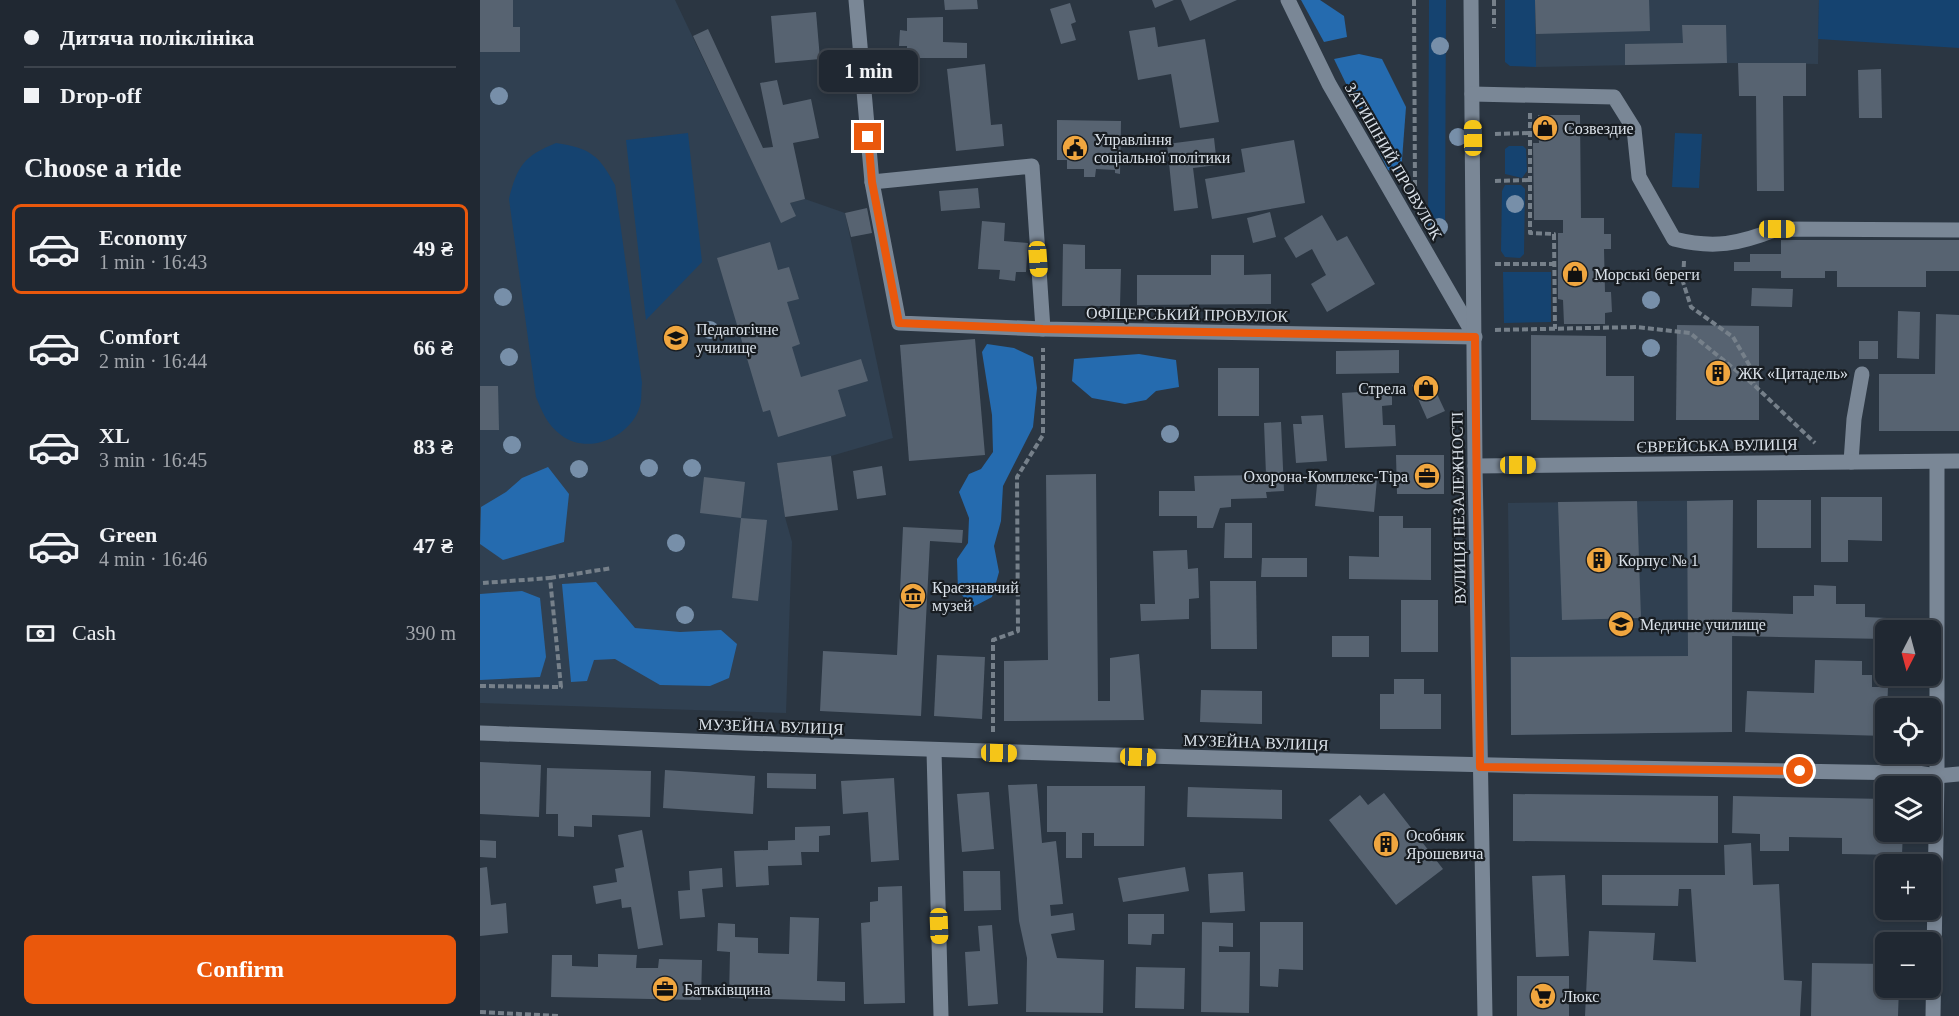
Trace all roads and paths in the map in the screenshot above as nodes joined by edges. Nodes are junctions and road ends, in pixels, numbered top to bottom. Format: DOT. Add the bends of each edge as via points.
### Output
graph roads {
  1 [pos="856,0"];
  2 [pos="1288,0"];
  3 [pos="1414,0"];
  4 [pos="1471,0"];
  5 [pos="1472,94"];
  6 [pos="1530,96"];
  7 [pos="1530,133"];
  8 [pos="1495,134"];
  9 [pos="1530,180"];
  10 [pos="1495,181"];
  11 [pos="872,182"];
  12 [pos="1415,197"];
  13 [pos="1959,230"];
  14 [pos="1685,242"];
  15 [pos="1495,264"];
  16 [pos="1555,264"];
  17 [pos="1043,329"];
  18 [pos="1555,329"];
  19 [pos="1495,330"];
  20 [pos="1475,337"];
  21 [pos="1862,374"];
  22 [pos="1754,385"];
  23 [pos="1820,448"];
  24 [pos="1851,462"];
  25 [pos="1959,462"];
  26 [pos="1937,464"];
  27 [pos="1475,466"];
  28 [pos="612,568"];
  29 [pos="550,578"];
  30 [pos="483,583"];
  31 [pos="480,686"];
  32 [pos="480,733"];
  33 [pos="993,736"];
  34 [pos="934,751"];
  35 [pos="1480,767"];
  36 [pos="1959,774"];
  37 [pos="1937,776"];
  38 [pos="1936,842"];
  39 [pos="480,1012"];
  40 [pos="558,1016"];
  41 [pos="941,1016"];
  42 [pos="1485,1016"];
  43 [pos="1933,1016"];
  1 -- 11 [label="street"];
  2 -- 20 [label="street, ЗАТИШНИЙ ПРОВУЛОК" via="1329,84"];
  3 -- 12 [label="path"];
  4 -- 5 [label="street, ВУЛИЦЯ НЕЗАЛЕЖНОСТІ"];
  5 -- 6 [label="street"];
  5 -- 20 [label="street, ВУЛИЦЯ НЕЗАЛЕЖНОСТІ"];
  6 -- 7 [label="path"];
  6 -- 14 [label="street" via="1614,97 1634,129 1639,177 1674,239"];
  7 -- 8 [label="path"];
  7 -- 9 [label="path"];
  9 -- 10 [label="path"];
  9 -- 16 [label="path" via="1530,233 1554,234"];
  11 -- 17 [label="street, ОФІЦЕРСЬКИЙ ПРОВУЛОК" via="899,323"];
  11 -- 17 [label="street" via="1032,166"];
  13 -- 14 [label="street" via="1777,229 1750,240 1704,246"];
  14 -- 22 [label="path" via="1683,282 1691,307 1733,337 1751,368"];
  15 -- 16 [label="path"];
  16 -- 18 [label="path"];
  17 -- 20 [label="street, ОФІЦЕРСЬКИЙ ПРОВУЛОК"];
  17 -- 33 [label="path" via="1043,435 1017,477 1018,631 993,640"];
  18 -- 19 [label="path"];
  18 -- 22 [label="path" via="1637,327 1690,333"];
  20 -- 27 [label="street, ВУЛИЦЯ НЕЗАЛЕЖНОСТІ"];
  21 -- 24 [label="street"];
  22 -- 23 [label="path"];
  24 -- 26 [label="street, ЄВРЕЙСЬКА ВУЛИЦЯ"];
  24 -- 27 [label="street, ЄВРЕЙСЬКА ВУЛИЦЯ"];
  25 -- 26 [label="street, ЄВРЕЙСЬКА ВУЛИЦЯ"];
  26 -- 37 [label="street"];
  27 -- 35 [label="street, ВУЛИЦЯ НЕЗАЛЕЖНОСТІ"];
  28 -- 29 [label="path"];
  29 -- 30 [label="path"];
  29 -- 31 [label="path" via="561,687"];
  32 -- 34 [label="street, МУЗЕЙНА ВУЛИЦЯ"];
  34 -- 35 [label="street, МУЗЕЙНА ВУЛИЦЯ"];
  34 -- 41 [label="street"];
  35 -- 37 [label="street, МУЗЕЙНА ВУЛИЦЯ"];
  35 -- 42 [label="street, ВУЛИЦЯ НЕЗАЛЕЖНОСТІ"];
  36 -- 37 [label="street, МУЗЕЙНА ВУЛИЦЯ"];
  38 -- 43 [label="street"];
  39 -- 40 [label="path"];
}
